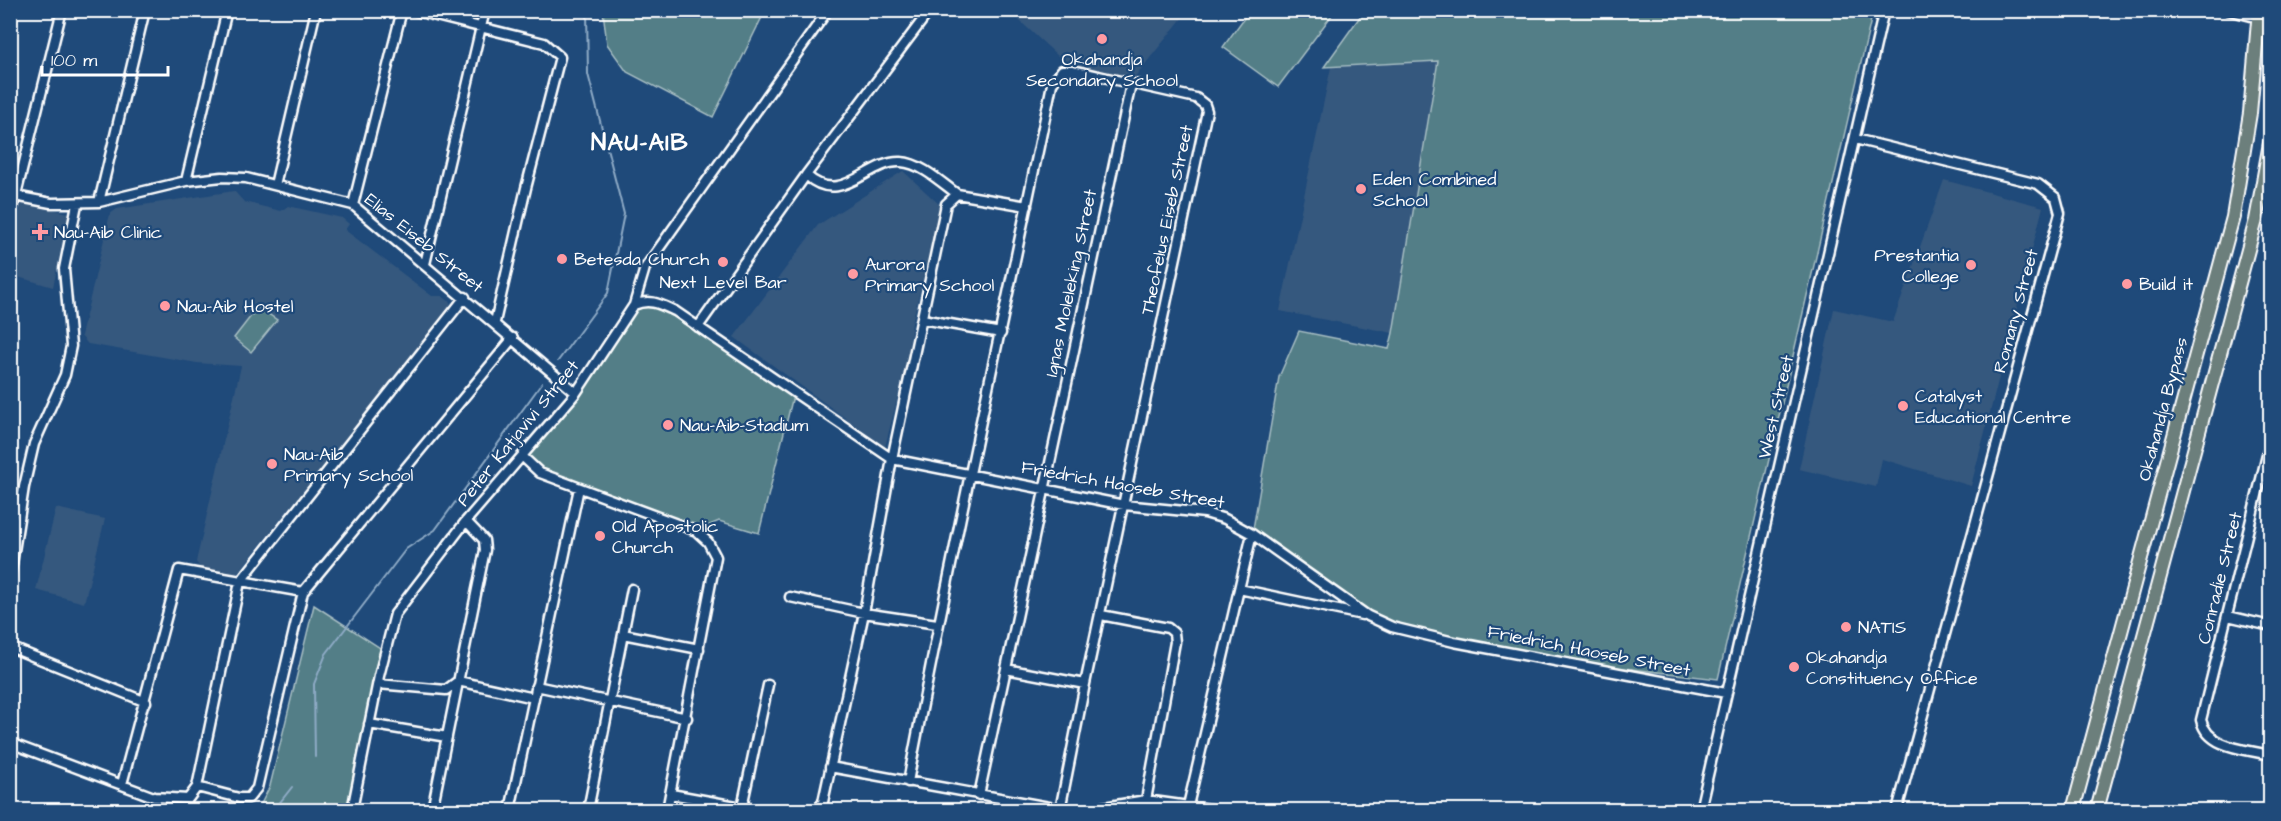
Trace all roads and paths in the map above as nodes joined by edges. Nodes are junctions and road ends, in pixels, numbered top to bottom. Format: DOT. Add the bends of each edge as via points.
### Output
graph roads {
  1 [pos="62,10"];
  2 [pos="145,10"];
  3 [pos="227,10"];
  4 [pos="316,10"];
  5 [pos="402,10"];
  6 [pos="412,10"];
  7 [pos="485,10"];
  8 [pos="828,10"];
  9 [pos="930,10"];
  10 [pos="1884,10"];
  11 [pos="2228,10"];
  12 [pos="2263,17"];
  13 [pos="481,27"];
  14 [pos="1131,84"];
  15 [pos="1855,139"];
  16 [pos="2271,143"];
  17 [pos="806,175"];
  18 [pos="186,182"];
  19 [pos="275,185"];
  20 [pos="13,195"];
  21 [pos="957,195"];
  22 [pos="99,202"];
  23 [pos="76,204"];
  24 [pos="353,205"];
  25 [pos="1027,206"];
  26 [pos="10,219"];
  27 [pos="425,264"];
  28 [pos="465,297"];
  29 [pos="634,305"];
  30 [pos="922,319"];
  31 [pos="495,322"];
  32 [pos="698,327"];
  33 [pos="1001,333"];
  34 [pos="513,338"];
  35 [pos="576,393"];
  36 [pos="2271,443"];
  37 [pos="524,457"];
  38 [pos="892,459"];
  39 [pos="968,473"];
  40 [pos="579,488"];
  41 [pos="1044,489"];
  42 [pos="1124,506"];
  43 [pos="466,521"];
  44 [pos="1252,534"];
  45 [pos="10,576"];
  46 [pos="240,582"];
  47 [pos="632,589"];
  48 [pos="1239,590"];
  49 [pos="303,592"];
  50 [pos="790,597"];
  51 [pos="864,613"];
  52 [pos="1101,615"];
  53 [pos="1368,616"];
  54 [pos="2228,616"];
  55 [pos="937,624"];
  56 [pos="2271,626"];
  57 [pos="623,634"];
  58 [pos="10,647"];
  59 [pos="699,649"];
  60 [pos="1006,669"];
  61 [pos="458,681"];
  62 [pos="378,684"];
  63 [pos="1084,684"];
  64 [pos="768,685"];
  65 [pos="536,686"];
  66 [pos="1726,693"];
  67 [pos="534,698"];
  68 [pos="146,702"];
  69 [pos="610,702"];
  70 [pos="687,718"];
  71 [pos="369,724"];
  72 [pos="447,737"];
  73 [pos="10,743"];
  74 [pos="2271,755"];
  75 [pos="830,767"];
  76 [pos="908,782"];
  77 [pos="122,784"];
  78 [pos="197,787"];
  79 [pos="671,794"];
  80 [pos="979,795"];
  81 [pos="1146,800"];
  82 [pos="742,807"];
  83 [pos="1188,807"];
  84 [pos="352,810"];
  85 [pos="432,810"];
  86 [pos="510,810"];
  87 [pos="588,810"];
  88 [pos="668,810"];
  89 [pos="758,810"];
  90 [pos="817,810"];
  91 [pos="1060,810"];
  92 [pos="1217,810"];
  93 [pos="1700,810"];
  94 [pos="1897,810"];
  95 [pos="2073,810"];
  96 [pos="2097,810"];
  1 -- 20 [label="street"];
  2 -- 22 [label="street"];
  3 -- 18 [label="street"];
  4 -- 19 [label="street"];
  5 -- 24 [label="street"];
  6 -- 13 [label="street"];
  7 -- 13 [label="street"];
  8 -- 29 [label="street, Peter Katjavivi Street" via="645,268"];
  9 -- 17 [label="street"];
  10 -- 15 [label="street, West Street"];
  11 -- 12 [label="street"];
  12 -- 95 [label="highway, Okahandja Bypass" via="2233,217"];
  13 -- 27 [label="street"];
  13 -- 31 [label="street" via="544,43 560,57"];
  14 -- 25 [label="street, Theofelus Eiseb Street" via="1072,70 1062,70 1055,76"];
  14 -- 41 [label="street, Ignas Moleleking Street"];
  14 -- 42 [label="street, Theofelus Eiseb Street" via="1196,98 1207,111"];
  15 -- 66 [label="street, West Street"];
  15 -- 94 [label="street, Romany Street" via="2038,184 2056,198 2060,213"];
  16 -- 96 [label="highway" via="2256,220"];
  17 -- 21 [label="street" via="825,186 844,186 898,161 930,175"];
  17 -- 32 [label="street"];
  18 -- 19 [label="street, Elias Eiseb Street" via="222,177"];
  18 -- 22 [label="street, Elias Eiseb Street"];
  19 -- 24 [label="street, Elias Eiseb Street"];
  20 -- 23 [label="street, Elias Eiseb Street"];
  20 -- 26 [label="street"];
  21 -- 25 [label="street"];
  21 -- 30 [label="street" via="946,204"];
  22 -- 23 [label="street, Elias Eiseb Street"];
  23 -- 45 [label="street" via="64,269 71,346 65,375 34,444"];
  24 -- 27 [label="street, Elias Eiseb Street"];
  25 -- 33 [label="street, Theofelus Eiseb Street"];
  27 -- 28 [label="street, Elias Eiseb Street"];
  28 -- 31 [label="street, Elias Eiseb Street"];
  28 -- 46 [label="street"];
  29 -- 32 [label="street, Friedrich Haoseb Street" via="652,301"];
  29 -- 35 [label="street, Peter Katjavivi Street"];
  30 -- 33 [label="street"];
  30 -- 38 [label="street"];
  31 -- 34 [label="street, Elias Eiseb Street"];
  32 -- 38 [label="street, Friedrich Haoseb Street"];
  33 -- 39 [label="street, Theofelus Eiseb Street"];
  34 -- 35 [label="street, Elias Eiseb Street"];
  34 -- 49 [label="street"];
  35 -- 37 [label="street, Peter Katjavivi Street"];
  36 -- 54 [label="street, Conradie Street"];
  37 -- 40 [label="street" via="540,473"];
  37 -- 43 [label="street, Peter Katjavivi Street"];
  38 -- 39 [label="street, Friedrich Haoseb Street"];
  38 -- 51 [label="street"];
  39 -- 41 [label="street, Friedrich Haoseb Street"];
  39 -- 55 [label="street, Theofelus Eiseb Street"];
  40 -- 59 [label="street" via="696,531 708,542 716,557"];
  40 -- 65 [label="street"];
  41 -- 42 [label="street, Friedrich Haoseb Street"];
  41 -- 60 [label="street, Ignas Moleleking Street"];
  42 -- 44 [label="street, Friedrich Haoseb Street" via="1205,513"];
  42 -- 52 [label="street"];
  43 -- 61 [label="street" via="484,540 485,550"];
  43 -- 62 [label="street, Peter Katjavivi Street" via="395,614"];
  44 -- 48 [label="street"];
  44 -- 53 [label="street, Friedrich Haoseb Street"];
  46 -- 49 [label="street"];
  46 -- 68 [label="street" via="179,570"];
  46 -- 78 [label="street"];
  47 -- 57 [label="street"];
  48 -- 53 [label="street"];
  48 -- 83 [label="street"];
  49 -- 78 [label="street" via="257,788 249,798 239,798"];
  50 -- 51 [label="street"];
  51 -- 55 [label="street"];
  51 -- 75 [label="street"];
  52 -- 63 [label="street"];
  52 -- 81 [label="street" via="1168,628 1174,633"];
  53 -- 66 [label="street, Friedrich Haoseb Street" via="1392,627 1454,642"];
  54 -- 56 [label="street"];
  54 -- 74 [label="street, Conradie Street" via="2201,720 2204,732 2213,740"];
  55 -- 76 [label="street, Theofelus Eiseb Street"];
  57 -- 59 [label="street"];
  57 -- 69 [label="street"];
  58 -- 68 [label="street"];
  59 -- 70 [label="street"];
  60 -- 63 [label="street"];
  60 -- 80 [label="street, Ignas Moleleking Street"];
  61 -- 62 [label="street" via="446,690"];
  61 -- 67 [label="street"];
  61 -- 72 [label="street"];
  62 -- 71 [label="street, Peter Katjavivi Street"];
  63 -- 91 [label="street"];
  64 -- 82 [label="street"];
  65 -- 67 [label="street"];
  65 -- 69 [label="street"];
  66 -- 93 [label="street, West Street"];
  67 -- 86 [label="street"];
  68 -- 77 [label="street"];
  69 -- 70 [label="street"];
  69 -- 87 [label="street"];
  70 -- 79 [label="street"];
  71 -- 72 [label="street"];
  71 -- 84 [label="street, Peter Katjavivi Street"];
  72 -- 85 [label="street"];
  73 -- 77 [label="street"];
  75 -- 76 [label="street"];
  75 -- 90 [label="street" via="823,802"];
  76 -- 80 [label="street"];
  77 -- 78 [label="street" via="154,797 172,799 188,799"];
  79 -- 82 [label="street"];
  79 -- 88 [label="street"];
  80 -- 91 [label="street"];
  81 -- 83 [label="street"];
  81 -- 91 [label="street"];
  82 -- 89 [label="street"];
  83 -- 92 [label="street"];
}
